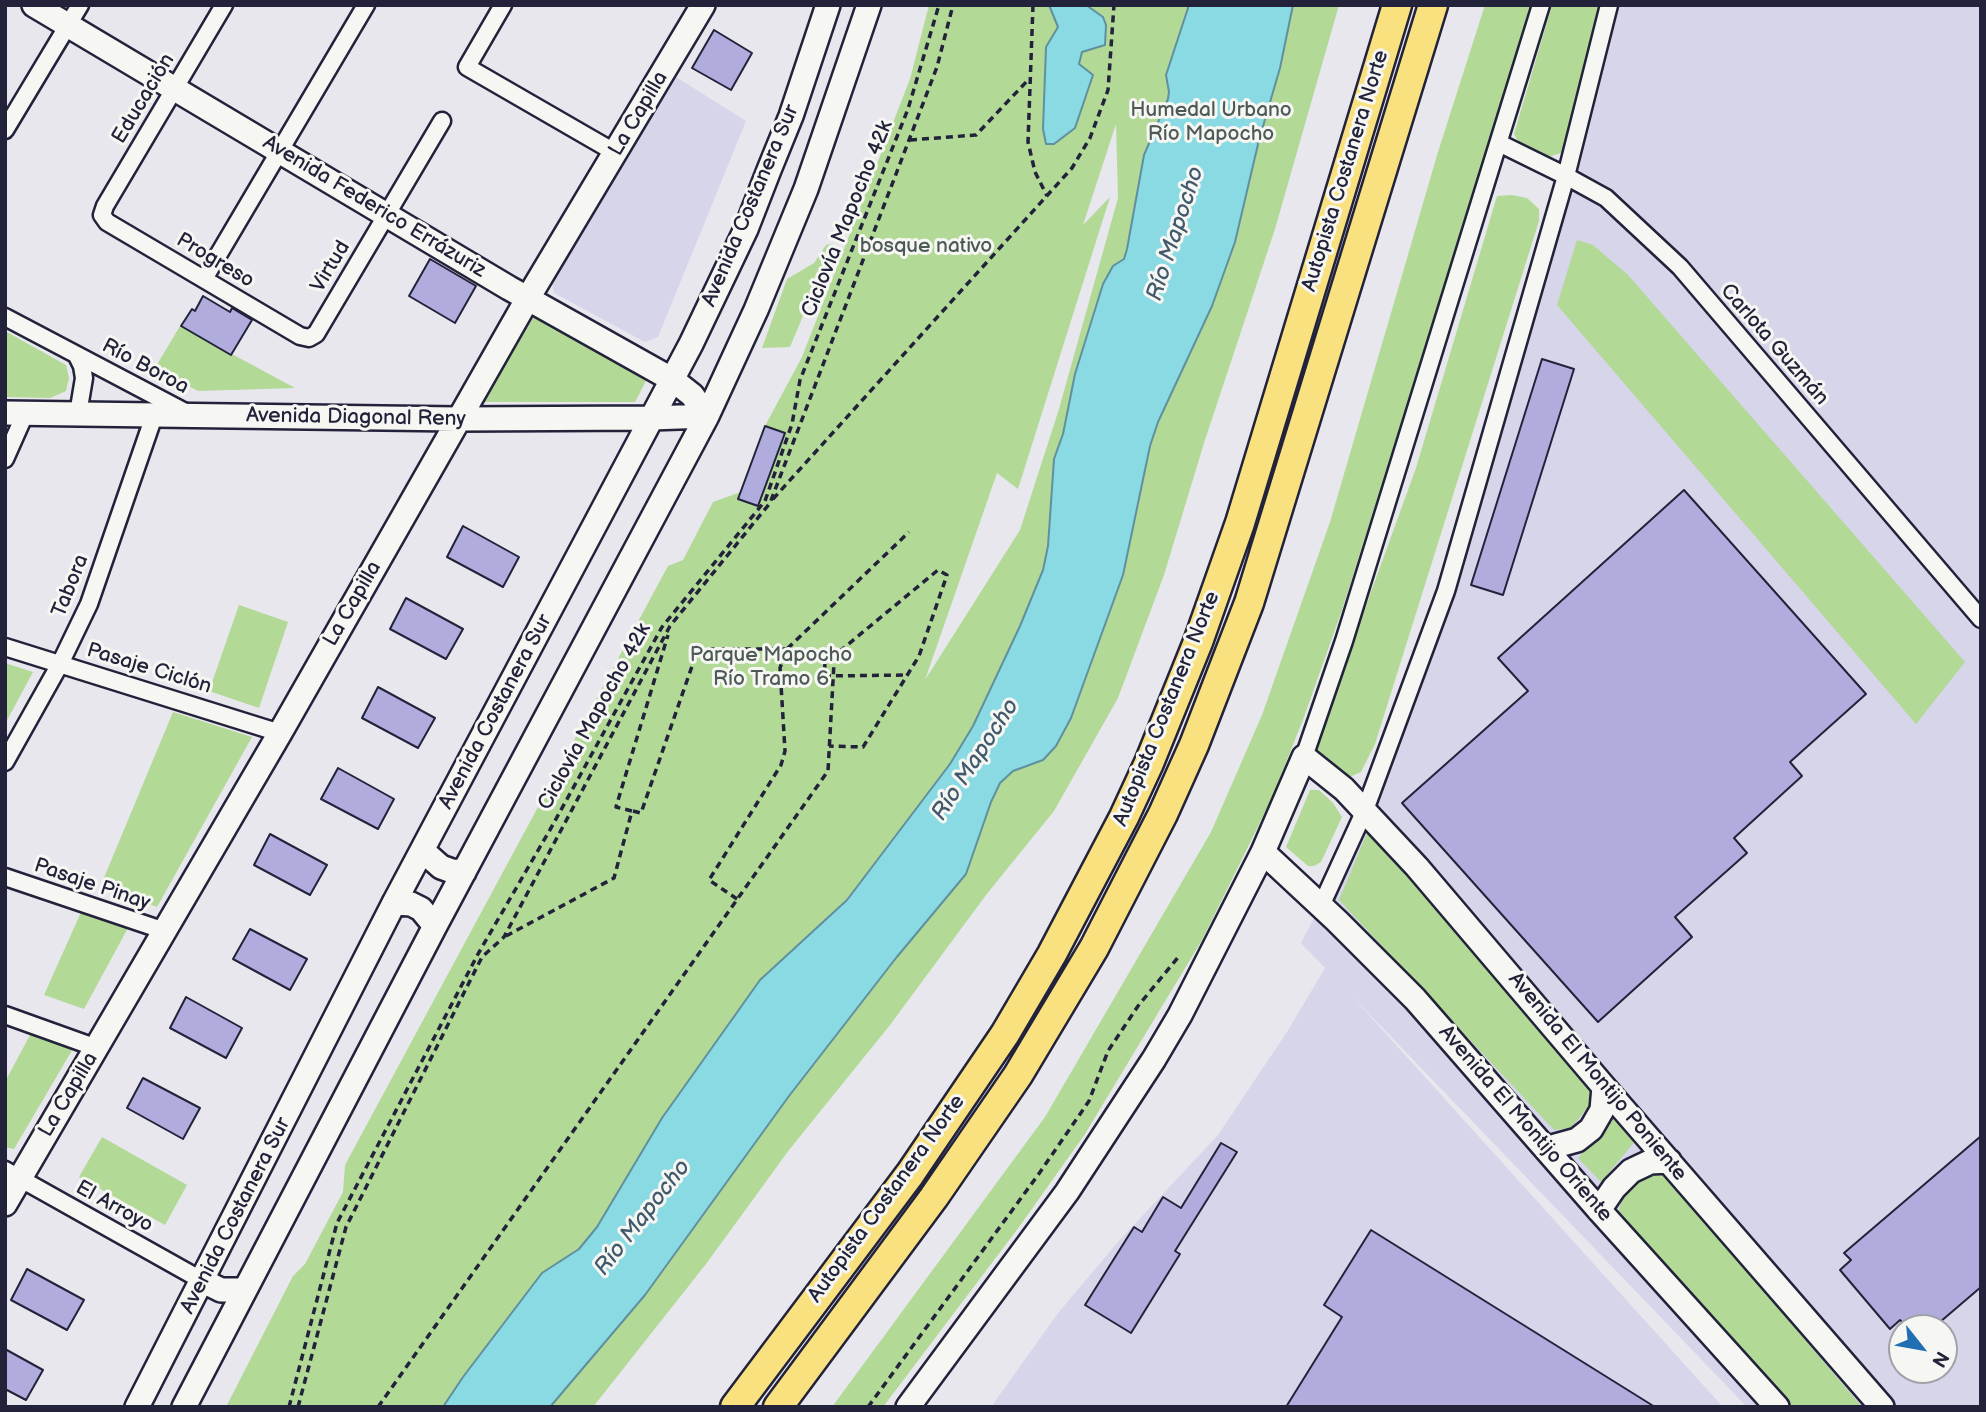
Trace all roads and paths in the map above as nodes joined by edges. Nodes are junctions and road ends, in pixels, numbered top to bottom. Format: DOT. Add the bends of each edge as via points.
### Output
graph roads {
  1 [pos="34,5"];
  2 [pos="80,5"];
  3 [pos="224,5"];
  4 [pos="366,5"];
  5 [pos="503,5"];
  6 [pos="703,5"];
  7 [pos="828,5"];
  8 [pos="869,5"];
  9 [pos="939,5"];
  10 [pos="953,5"];
  11 [pos="1033,5"];
  12 [pos="1114,5"];
  13 [pos="1396,5"];
  14 [pos="1433,5"];
  15 [pos="1541,5"];
  16 [pos="1609,5"];
  17 [pos="68,25"];
  18 [pos="1030,78"];
  19 [pos="174,89"];
  20 [pos="442,121"];
  21 [pos="5,130"];
  22 [pos="909,140"];
  23 [pos="1499,143"];
  24 [pos="280,151"];
  25 [pos="616,153"];
  26 [pos="1566,176"];
  27 [pos="1047,196"];
  28 [pos="387,214"];
  29 [pos="102,215"];
  30 [pos="204,279"];
  31 [pos="528,298"];
  32 [pos="5,317"];
  33 [pos="309,338"];
  34 [pos="77,356"];
  35 [pos="673,380"];
  36 [pos="15,414"];
  37 [pos="78,414"];
  38 [pos="154,415"];
  39 [pos="193,416"];
  40 [pos="707,416"];
  41 [pos="651,418"];
  42 [pos="458,419"];
  43 [pos="5,459"];
  44 [pos="770,503"];
  45 [pos="909,532"];
  46 [pos="1981,619"];
  47 [pos="670,626"];
  48 [pos="5,647"];
  49 [pos="787,649"];
  50 [pos="60,664"];
  51 [pos="825,664"];
  52 [pos="909,675"];
  53 [pos="833,676"];
  54 [pos="280,733"];
  55 [pos="829,746"];
  56 [pos="1304,757"];
  57 [pos="5,762"];
  58 [pos="1365,810"];
  59 [pos="632,811"];
  60 [pos="423,851"];
  61 [pos="1263,852"];
  62 [pos="464,872"];
  63 [pos="5,877"];
  64 [pos="737,899"];
  65 [pos="394,903"];
  66 [pos="1321,906"];
  67 [pos="435,926"];
  68 [pos="165,932"];
  69 [pos="504,937"];
  70 [pos="1180,955"];
  71 [pos="5,1015"];
  72 [pos="97,1048"];
  73 [pos="1604,1087"];
  74 [pos="1548,1148"];
  75 [pos="1669,1161"];
  76 [pos="13,1174"];
  77 [pos="5,1204"];
  78 [pos="1599,1210"];
  79 [pos="203,1281"];
  80 [pos="245,1290"];
  81 [pos="137,1407"];
  82 [pos="184,1407"];
  83 [pos="289,1407"];
  84 [pos="298,1407"];
  85 [pos="378,1407"];
  86 [pos="734,1407"];
  87 [pos="778,1407"];
  88 [pos="868,1407"];
  89 [pos="908,1407"];
  90 [pos="1777,1407"];
  91 [pos="1882,1407"];
  1 -- 17 [label="street, Avenida Federico Errázuriz"];
  2 -- 17 [label="street"];
  3 -- 19 [label="street, Educación"];
  4 -- 24 [label="street"];
  5 -- 25 [label="street" via="467,67"];
  6 -- 25 [label="street, La Capilla"];
  7 -- 35 [label="street, Avenida Costanera Sur" via="746,229"];
  8 -- 40 [label="street, Avenida Costanera Sur" via="806,189"];
  9 -- 83 [label="path, Ciclovía Mapocho 42k" via="908,109 800,380 792,424 765,501 662,627 478,954 337,1223"];
  10 -- 22 [label="path" via="937,67"];
  11 -- 18 [label="path"];
  12 -- 27 [label="path" via="1108,90 1082,153"];
  13 -- 86 [label="highway, Autopista Costanera Norte" via="1240,523 1198,642 1124,817 1005,1034 910,1174"];
  14 -- 87 [label="highway, Autopista Costanera Norte" via="1249,603 1163,814 1094,948 1018,1075"];
  15 -- 23 [label="street"];
  16 -- 26 [label="street"];
  17 -- 19 [label="street, Avenida Federico Errázuriz"];
  17 -- 21 [label="street"];
  18 -- 22 [label="path" via="976,135"];
  18 -- 27 [label="path" via="1028,142"];
  19 -- 24 [label="street, Avenida Federico Errázuriz"];
  19 -- 29 [label="street, Educación"];
  20 -- 28 [label="street, Virtud"];
  22 -- 44 [label="path"];
  23 -- 26 [label="street, Carlota Guzmán"];
  23 -- 56 [label="street"];
  24 -- 28 [label="street, Avenida Federico Errázuriz"];
  24 -- 30 [label="street"];
  25 -- 31 [label="street, La Capilla"];
  26 -- 46 [label="street, Carlota Guzmán" via="1606,198 1680,267"];
  26 -- 58 [label="street" via="1446,591"];
  27 -- 44 [label="path"];
  28 -- 31 [label="street, Avenida Federico Errázuriz"];
  28 -- 33 [label="street, Virtud" via="316,334"];
  29 -- 30 [label="street, Progreso"];
  30 -- 33 [label="street, Progreso"];
  31 -- 35 [label="street, Avenida Federico Errázuriz"];
  31 -- 42 [label="street, La Capilla"];
  32 -- 34 [label="street, Río Boroa"];
  34 -- 37 [label="street, Río Boroa" via="84,378"];
  34 -- 39 [label="street, Río Boroa"];
  35 -- 40 [label="street, Avenida Federico Errázuriz" via="692,395"];
  35 -- 41 [label="street, Avenida Costanera Sur"];
  36 -- 37 [label="street, Avenida Diagonal Reny"];
  36 -- 43 [label="street"];
  37 -- 38 [label="street, Avenida Diagonal Reny"];
  38 -- 39 [label="street, Avenida Diagonal Reny"];
  38 -- 50 [label="street, Tabora" via="89,604"];
  39 -- 42 [label="street, Avenida Diagonal Reny"];
  40 -- 41 [label="street, Avenida Diagonal Reny"];
  40 -- 62 [label="street, Avenida Costanera Sur"];
  41 -- 42 [label="street, Avenida Diagonal Reny"];
  41 -- 60 [label="street, Avenida Costanera Sur"];
  42 -- 54 [label="street, La Capilla"];
  44 -- 47 [label="path"];
  45 -- 49 [label="path"];
  47 -- 59 [label="path" via="616,807"];
  47 -- 69 [label="path"];
  48 -- 50 [label="street, Pasaje Ciclón"];
  49 -- 59 [label="path" via="698,649 641,813"];
  49 -- 64 [label="path" via="780,668 785,751 781,765 709,880"];
  50 -- 54 [label="street, Pasaje Ciclón"];
  50 -- 57 [label="street, Tabora"];
  51 -- 53 [label="path" via="824,676"];
  52 -- 53 [label="path"];
  52 -- 53 [label="path" via="947,575 938,570 840,651"];
  52 -- 55 [label="path" via="863,747"];
  53 -- 55 [label="path"];
  54 -- 68 [label="street, La Capilla"];
  55 -- 64 [label="path" via="828,771"];
  56 -- 58 [label="street, Avenida El Montijo Poniente"];
  56 -- 61 [label="street"];
  58 -- 66 [label="street"];
  58 -- 73 [label="street, Avenida El Montijo Poniente"];
  59 -- 69 [label="path" via="614,877"];
  60 -- 62 [label="street" via="441,867"];
  60 -- 65 [label="street, Avenida Costanera Sur"];
  61 -- 66 [label="street, Avenida El Montijo Oriente"];
  61 -- 89 [label="street" via="1180,1015 1126,1104 1060,1202"];
  62 -- 67 [label="street, Avenida Costanera Sur"];
  63 -- 68 [label="street, Pasaje Pinay"];
  64 -- 85 [label="path"];
  65 -- 67 [label="street" via="421,909"];
  65 -- 79 [label="street, Avenida Costanera Sur"];
  66 -- 74 [label="street, Avenida El Montijo Oriente" via="1415,999"];
  67 -- 80 [label="street, Avenida Costanera Sur"];
  68 -- 72 [label="street, La Capilla"];
  69 -- 84 [label="path" via="482,957 346,1227"];
  70 -- 88 [label="path" via="1108,1051 1082,1112"];
  71 -- 72 [label="street"];
  72 -- 76 [label="street, La Capilla"];
  73 -- 74 [label="street" via="1602,1110 1591,1129 1568,1144"];
  73 -- 75 [label="street, Avenida El Montijo Poniente"];
  74 -- 78 [label="street, Avenida El Montijo Oriente"];
  75 -- 78 [label="street" via="1650,1162 1631,1171"];
  75 -- 91 [label="street, Avenida El Montijo Poniente"];
  76 -- 77 [label="street, La Capilla"];
  76 -- 79 [label="street, El Arroyo"];
  78 -- 90 [label="street, Avenida El Montijo Oriente"];
  79 -- 80 [label="street" via="225,1291"];
  79 -- 81 [label="street, Avenida Costanera Sur"];
  80 -- 82 [label="street, Avenida Costanera Sur"];
}
